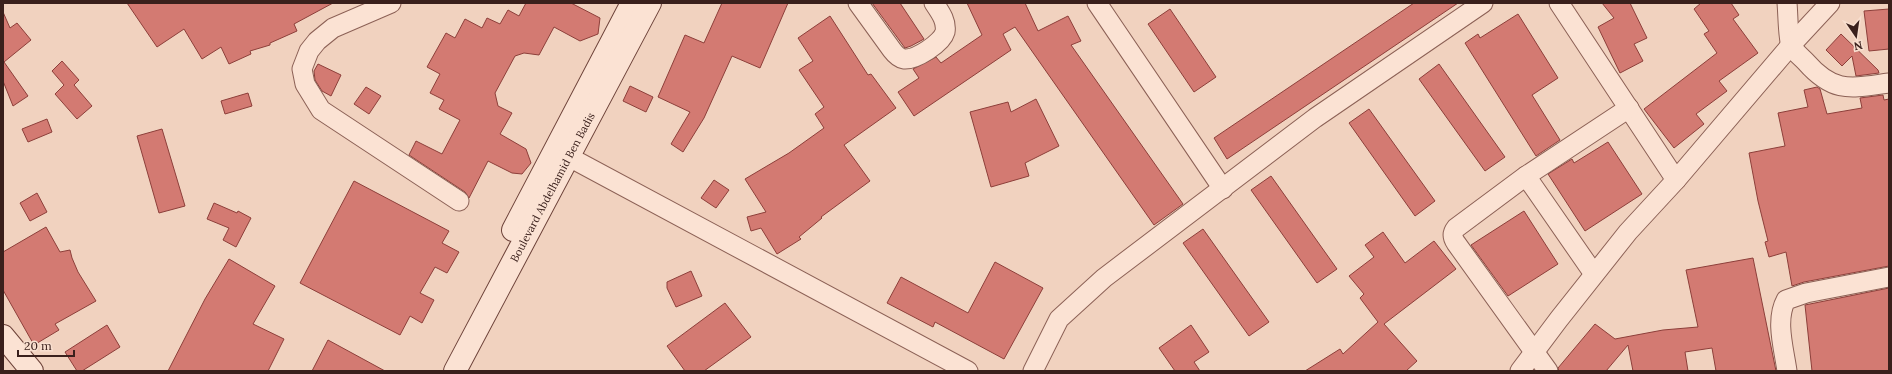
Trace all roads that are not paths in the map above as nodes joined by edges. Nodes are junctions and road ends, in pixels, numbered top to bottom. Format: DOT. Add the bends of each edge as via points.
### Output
graph roads {
  1 [pos="391,3"];
  2 [pos="632,3"];
  3 [pos="650,3"];
  4 [pos="858,3"];
  5 [pos="934,3"];
  6 [pos="1482,3"];
  7 [pos="1559,3"];
  8 [pos="1787,3"];
  9 [pos="1830,3"];
  10 [pos="1106,6"];
  11 [pos="1791,46"];
  12 [pos="1889,83"];
  13 [pos="1629,108"];
  14 [pos="569,157"];
  15 [pos="1526,176"];
  16 [pos="1676,180"];
  17 [pos="1223,189"];
  18 [pos="459,201"];
  19 [pos="1594,274"];
  20 [pos="1889,278"];
  21 [pos="3,336"];
  22 [pos="1534,353"];
  23 [pos="957,369"];
  24 [pos="32,371"];
  25 [pos="440,371"];
  26 [pos="455,371"];
  27 [pos="1033,371"];
  28 [pos="1520,371"];
  29 [pos="1548,371"];
  30 [pos="1787,371"];
  1 -- 18 [label="street" via="334,28 317,41 309,51 302,69 305,84 321,110"];
  2 -- 25 [label="main road, Boulevard Abdelhamid Ben Badis"];
  3 -- 14 [label="main road, Boulevard Abdelhamid Ben Badis"];
  4 -- 5 [label="street" via="897,56 905,59 919,55 942,38 945,24"];
  6 -- 17 [label="street" via="1316,118"];
  7 -- 13 [label="street"];
  8 -- 11 [label="street"];
  9 -- 11 [label="street"];
  10 -- 17 [label="street"];
  11 -- 12 [label="street" via="1815,72 1832,84 1858,87"];
  11 -- 16 [label="street"];
  13 -- 15 [label="street"];
  13 -- 16 [label="street"];
  14 -- 23 [label="street"];
  14 -- 26 [label="main road, Boulevard Abdelhamid Ben Badis"];
  15 -- 19 [label="street"];
  15 -- 22 [label="street" via="1456,228 1453,238"];
  16 -- 19 [label="street"];
  17 -- 27 [label="street" via="1146,244 1073,304 1059,319"];
  19 -- 22 [label="street"];
  20 -- 30 [label="street" via="1806,293 1786,300 1781,308 1781,322"];
  21 -- 24 [label="main road"];
  22 -- 28 [label="street"];
  22 -- 29 [label="street"];
}
